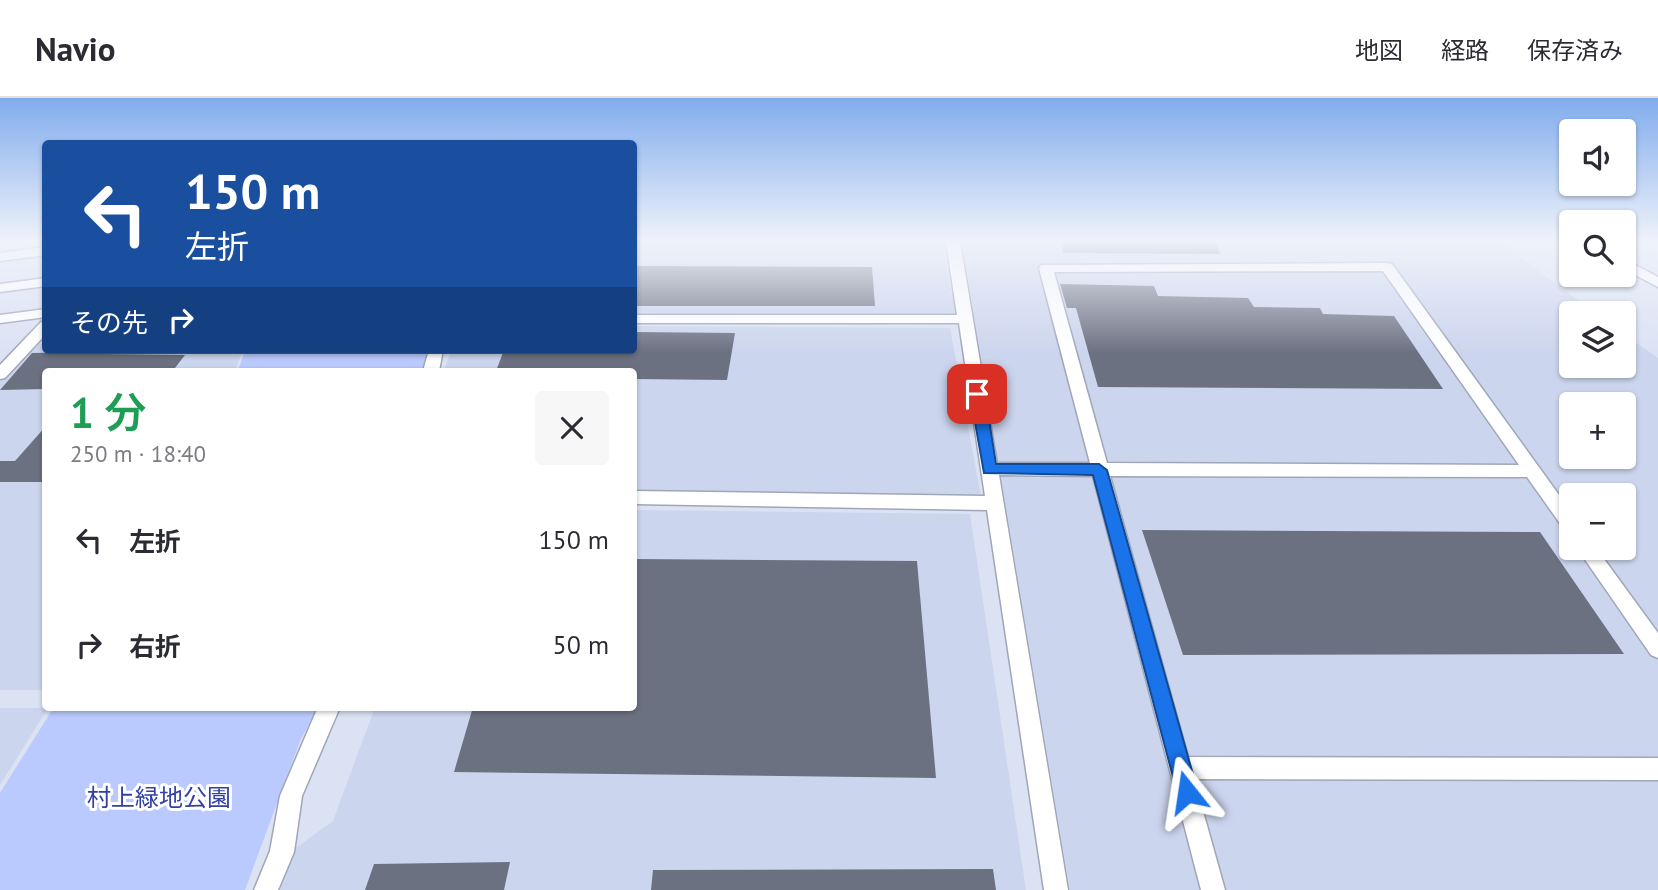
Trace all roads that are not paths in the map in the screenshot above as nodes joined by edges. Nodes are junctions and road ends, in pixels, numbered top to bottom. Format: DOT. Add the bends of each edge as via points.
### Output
graph roads {
  1 [pos="959,279"];
  2 [pos="1049,279"];
  3 [pos="1395,279"];
  4 [pos="42,283"];
  5 [pos="0,288"];
  6 [pos="42,314"];
  7 [pos="0,319"];
  8 [pos="637,319"];
  9 [pos="965,319"];
  10 [pos="42,329"];
  11 [pos="0,374"];
  12 [pos="990,469"];
  13 [pos="1099,470"];
  14 [pos="1531,471"];
  15 [pos="637,498"];
  16 [pos="995,503"];
  17 [pos="1559,509"];
  18 [pos="1595,560"];
  19 [pos="1658,649"];
  20 [pos="327,711"];
  21 [pos="1181,768"];
  22 [pos="1658,769"];
  23 [pos="266,890"];
  24 [pos="1056,890"];
  25 [pos="1213,890"];
  1 -- 9 [label="street"];
  2 -- 13 [label="street"];
  3 -- 14 [label="street"];
  4 -- 5 [label="street"];
  6 -- 7 [label="street"];
  8 -- 9 [label="street"];
  9 -- 12 [label="street"];
  10 -- 11 [label="street"];
  12 -- 13 [label="street"];
  12 -- 16 [label="street"];
  13 -- 14 [label="street"];
  13 -- 21 [label="street"];
  14 -- 17 [label="street"];
  15 -- 16 [label="street"];
  16 -- 24 [label="street"];
  18 -- 19 [label="street"];
  20 -- 23 [label="street" via="291,796 282,852"];
  21 -- 22 [label="street"];
  21 -- 25 [label="street"];
}
